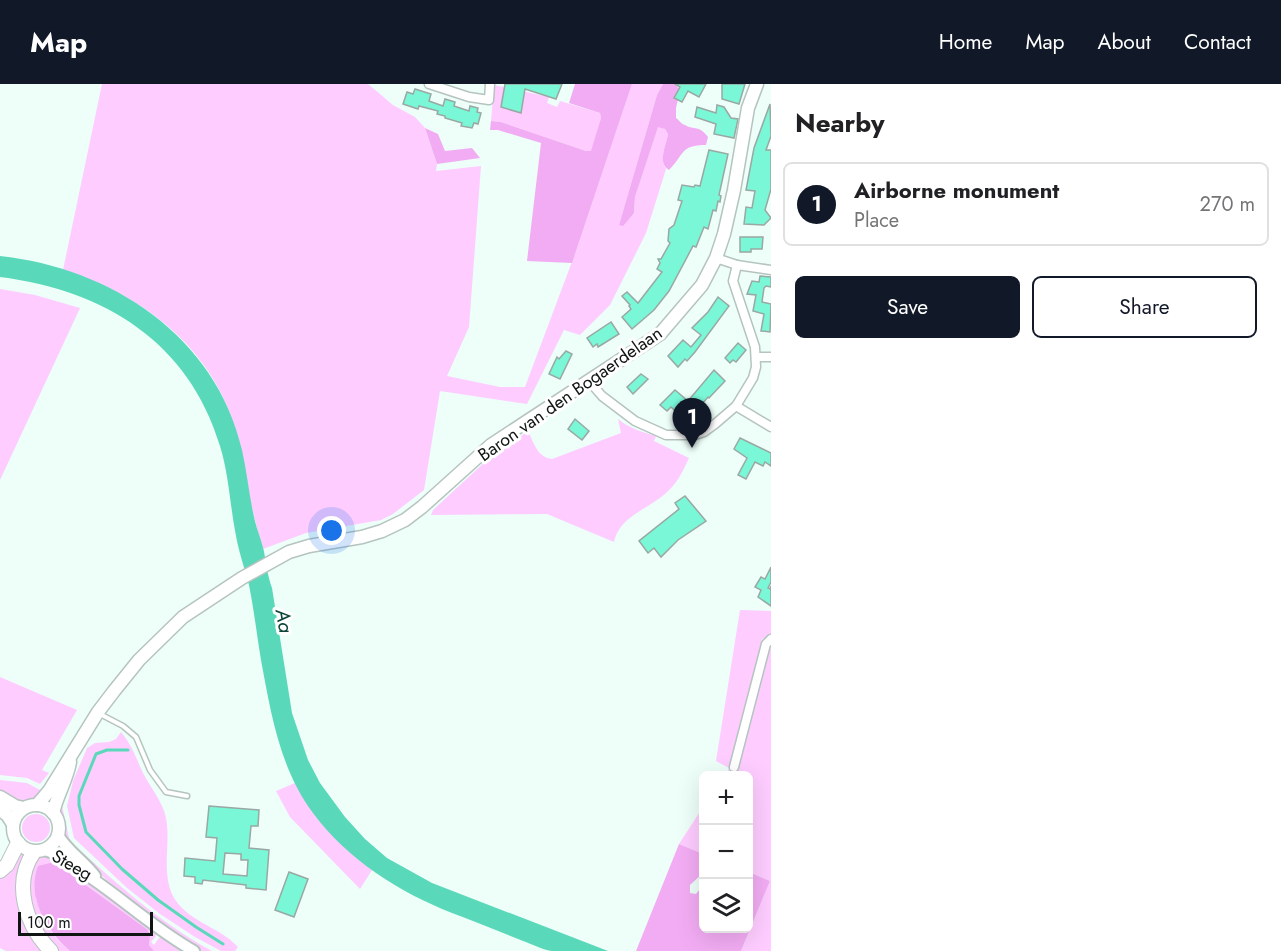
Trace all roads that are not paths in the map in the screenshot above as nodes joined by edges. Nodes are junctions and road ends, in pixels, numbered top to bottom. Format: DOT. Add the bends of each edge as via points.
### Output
graph roads {
  1 [pos="429,84"];
  2 [pos="490,84"];
  3 [pos="757,84"];
  4 [pos="716,258"];
  5 [pos="737,265"];
  6 [pos="771,270"];
  7 [pos="757,357"];
  8 [pos="771,357"];
  9 [pos="589,381"];
  10 [pos="736,406"];
  11 [pos="771,426"];
  12 [pos="771,639"];
  13 [pos="98,712"];
  14 [pos="70,758"];
  15 [pos="734,767"];
  16 [pos="187,796"];
  17 [pos="0,797"];
  18 [pos="37,805"];
  19 [pos="24,808"];
  20 [pos="0,810"];
  21 [pos="53,813"];
  22 [pos="13,824"];
  23 [pos="58,835"];
  24 [pos="18,843"];
  25 [pos="39,851"];
  26 [pos="0,871"];
  27 [pos="99,881"];
  28 [pos="51,951"];
  29 [pos="194,951"];
  1 -- 2 [label="street" via="489,100"];
  3 -- 4 [label="main road, Baron van den Bogaerdelaan" via="748,108 734,190"];
  4 -- 5 [label="street"];
  4 -- 9 [label="main road, Baron van den Bogaerdelaan" via="702,285 660,334"];
  5 -- 6 [label="street"];
  5 -- 7 [label="street" via="733,281"];
  7 -- 8 [label="street"];
  7 -- 10 [label="street" via="753,378"];
  9 -- 10 [label="street" via="635,421 666,435 704,432"];
  9 -- 13 [label="main road, Baron van den Bogaerdelaan" via="491,445 405,520 362,537 290,552 183,616 139,660"];
  10 -- 11 [label="street"];
  12 -- 15 [label="street" via="766,644"];
  13 -- 14 [label="main road, Baron van den Bogaerdelaan"];
  13 -- 16 [label="lane" via="136,737 150,770 166,792"];
  14 -- 18 [label="main road, Baron van den Bogaerdelaan"];
  14 -- 21 [label="main road, Baron van den Bogaerdelaan"];
  17 -- 19 [label="main road"];
  18 -- 19 [label="main road"];
  18 -- 21 [label="main road"];
  19 -- 22 [label="main road"];
  20 -- 22 [label="main road"];
  21 -- 23 [label="main road" via="59,824"];
  22 -- 24 [label="main road"];
  23 -- 25 [label="main road" via="53,844"];
  23 -- 27 [label="street, Steeg"];
  24 -- 25 [label="main road"];
  24 -- 26 [label="highway"];
  25 -- 27 [label="street, Steeg" via="54,852"];
  25 -- 28 [label="highway" via="28,860 24,893 35,930"];
  27 -- 29 [label="street, Steeg" via="147,921"];
}
